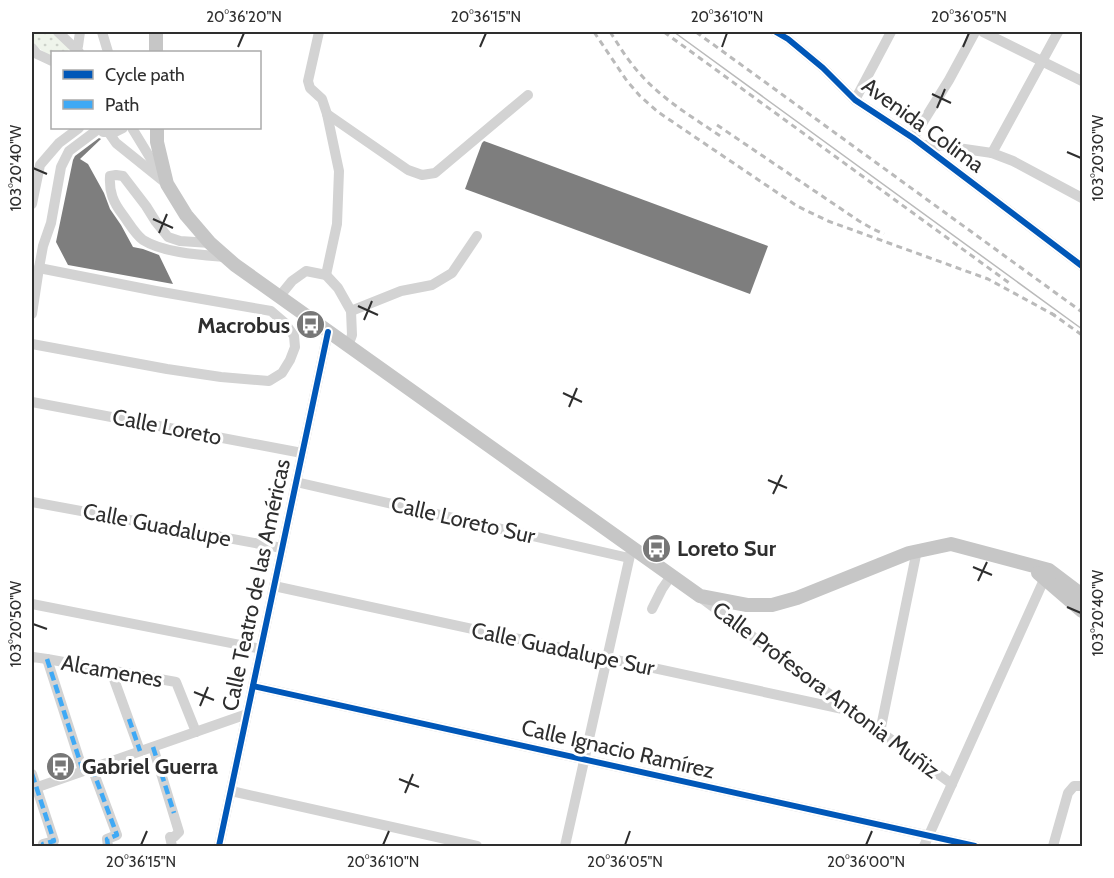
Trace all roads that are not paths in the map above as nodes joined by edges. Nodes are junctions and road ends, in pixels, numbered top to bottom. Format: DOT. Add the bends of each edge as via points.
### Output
graph roads {
  1 [pos="58,32"];
  2 [pos="82,32"];
  3 [pos="102,32"];
  4 [pos="156,32"];
  5 [pos="319,32"];
  6 [pos="776,32"];
  7 [pos="891,32"];
  8 [pos="975,32"];
  9 [pos="983,32"];
  10 [pos="1058,32"];
  11 [pos="32,48"];
  12 [pos="78,51"];
  13 [pos="79,51"];
  14 [pos="108,51"];
  15 [pos="156,51"];
  16 [pos="32,55"];
  17 [pos="1042,60"];
  18 [pos="51,61"];
  19 [pos="51,67"];
  20 [pos="1083,81"];
  21 [pos="528,95"];
  22 [pos="855,100"];
  23 [pos="327,114"];
  24 [pos="78,129"];
  25 [pos="95,129"];
  26 [pos="99,129"];
  27 [pos="121,129"];
  28 [pos="133,129"];
  29 [pos="157,129"];
  30 [pos="109,133"];
  31 [pos="913,138"];
  32 [pos="922,145"];
  33 [pos="992,153"];
  34 [pos="40,165"];
  35 [pos="59,177"];
  36 [pos="167,184"];
  37 [pos="1083,198"];
  38 [pos="32,204"];
  39 [pos="477,236"];
  40 [pos="166,242"];
  41 [pos="210,243"];
  42 [pos="225,257"];
  43 [pos="1083,266"];
  44 [pos="39,268"];
  45 [pos="326,275"];
  46 [pos="279,297"];
  47 [pos="351,311"];
  48 [pos="32,314"];
  49 [pos="328,332"];
  50 [pos="32,344"];
  51 [pos="348,346"];
  52 [pos="32,402"];
  53 [pos="302,453"];
  54 [pos="296,482"];
  55 [pos="32,502"];
  56 [pos="282,548"];
  57 [pos="917,550"];
  58 [pos="630,553"];
  59 [pos="1047,574"];
  60 [pos="671,576"];
  61 [pos="274,586"];
  62 [pos="1083,595"];
  63 [pos="700,596"];
  64 [pos="32,604"];
  65 [pos="652,609"];
  66 [pos="1083,611"];
  67 [pos="261,648"];
  68 [pos="32,658"];
  69 [pos="607,658"];
  70 [pos="47,659"];
  71 [pos="111,671"];
  72 [pos="253,686"];
  73 [pos="852,711"];
  74 [pos="248,714"];
  75 [pos="196,732"];
  76 [pos="880,732"];
  77 [pos="153,747"];
  78 [pos="140,751"];
  79 [pos="585,759"];
  80 [pos="87,769"];
  81 [pos="32,774"];
  82 [pos="952,783"];
  83 [pos="1082,786"];
  84 [pos="34,788"];
  85 [pos="231,792"];
  86 [pos="926,841"];
  87 [pos="43,846"];
  88 [pos="108,846"];
  89 [pos="172,846"];
  90 [pos="219,846"];
  91 [pos="477,846"];
  92 [pos="565,846"];
  93 [pos="975,846"];
  94 [pos="1053,846"];
  1 -- 12 [label="street"];
  2 -- 13 [label="street"];
  3 -- 14 [label="street"];
  4 -- 15 [label="main road"];
  5 -- 23 [label="street" via="308,81 322,99"];
  6 -- 22 [label="street, Avenida Colima" via="823,68"];
  7 -- 22 [label="street"];
  8 -- 31 [label="street"];
  9 -- 17 [label="street"];
  10 -- 17 [label="street"];
  11 -- 18 [label="street"];
  16 -- 19 [label="street"];
  17 -- 20 [label="street"];
  17 -- 33 [label="street"];
  21 -- 23 [label="street" via="435,173 422,175 408,170"];
  22 -- 31 [label="street, Avenida Colima"];
  23 -- 45 [label="street" via="339,171 337,224"];
  24 -- 34 [label="street"];
  25 -- 35 [label="street" via="69,151"];
  26 -- 30 [label="street"];
  27 -- 30 [label="street"];
  28 -- 36 [label="street"];
  29 -- 36 [label="main road"];
  30 -- 36 [label="street"];
  31 -- 32 [label="street, Avenida Colima"];
  32 -- 33 [label="street"];
  32 -- 43 [label="street, Avenida Colima"];
  33 -- 37 [label="street"];
  34 -- 35 [label="street"];
  34 -- 38 [label="street"];
  35 -- 44 [label="street"];
  36 -- 41 [label="main road"];
  39 -- 47 [label="street" via="452,273 432,285 401,291"];
  40 -- 40 [label="street" via="123,176 110,177 112,198 132,228 142,239"];
  40 -- 41 [label="street"];
  40 -- 42 [label="street" via="180,252"];
  41 -- 42 [label="main road"];
  42 -- 46 [label="main road"];
  44 -- 48 [label="street"];
  44 -- 50 [label="street" via="271,311 294,336 295,347 282,372 269,381 167,369"];
  45 -- 46 [label="street" via="306,271"];
  45 -- 47 [label="street"];
  46 -- 49 [label="main road"];
  47 -- 51 [label="street" via="352,335"];
  49 -- 51 [label="main road"];
  49 -- 53 [label="street, Calle Teatro de las Américas"];
  51 -- 58 [label="main road"];
  52 -- 53 [label="street, Calle Loreto"];
  53 -- 54 [label="street, Calle Teatro de las Américas"];
  54 -- 56 [label="street, Calle Teatro de las Américas"];
  54 -- 58 [label="street, Calle Loreto Sur"];
  55 -- 56 [label="street, Calle Guadalupe"];
  56 -- 61 [label="street, Calle Teatro de las Américas"];
  57 -- 59 [label="main road" via="951,544 1023,562"];
  57 -- 63 [label="main road" via="772,605 737,604"];
  57 -- 76 [label="street"];
  58 -- 60 [label="main road"];
  58 -- 69 [label="street"];
  59 -- 62 [label="main road"];
  59 -- 66 [label="main road"];
  59 -- 82 [label="street"];
  60 -- 63 [label="main road"];
  60 -- 65 [label="street"];
  61 -- 67 [label="street, Calle Teatro de las Américas"];
  61 -- 69 [label="street, Calle Guadalupe Sur"];
  63 -- 73 [label="street, Calle Profesora Antonia Muñiz"];
  64 -- 67 [label="street"];
  67 -- 72 [label="street, Calle Teatro de las Américas"];
  68 -- 70 [label="street, Alcamenes"];
  69 -- 73 [label="street, Calle Guadalupe Sur"];
  69 -- 79 [label="street"];
  70 -- 71 [label="street, Alcamenes"];
  70 -- 80 [label="street"];
  71 -- 75 [label="street, Alcamenes" via="176,682"];
  71 -- 78 [label="street"];
  72 -- 74 [label="street, Calle Teatro de las Américas"];
  72 -- 79 [label="street, Calle Ignacio Ramírez"];
  73 -- 76 [label="street, Calle Profesora Antonia Muñiz"];
  74 -- 75 [label="street"];
  74 -- 85 [label="street, Calle Teatro de las Américas"];
  75 -- 77 [label="street"];
  76 -- 82 [label="street, Calle Profesora Antonia Muñiz"];
  77 -- 78 [label="street"];
  77 -- 89 [label="street" via="179,832 170,837"];
  78 -- 80 [label="street"];
  79 -- 86 [label="street, Calle Ignacio Ramírez"];
  79 -- 92 [label="street"];
  80 -- 84 [label="street"];
  80 -- 88 [label="street" via="117,835 107,839"];
  81 -- 84 [label="street"];
  82 -- 86 [label="street"];
  83 -- 94 [label="street" via="1074,786 1068,793"];
  84 -- 87 [label="street" via="54,841"];
  85 -- 90 [label="street, Calle Teatro de las Américas"];
  85 -- 91 [label="street"];
  86 -- 93 [label="street, Calle Ignacio Ramírez"];
}
